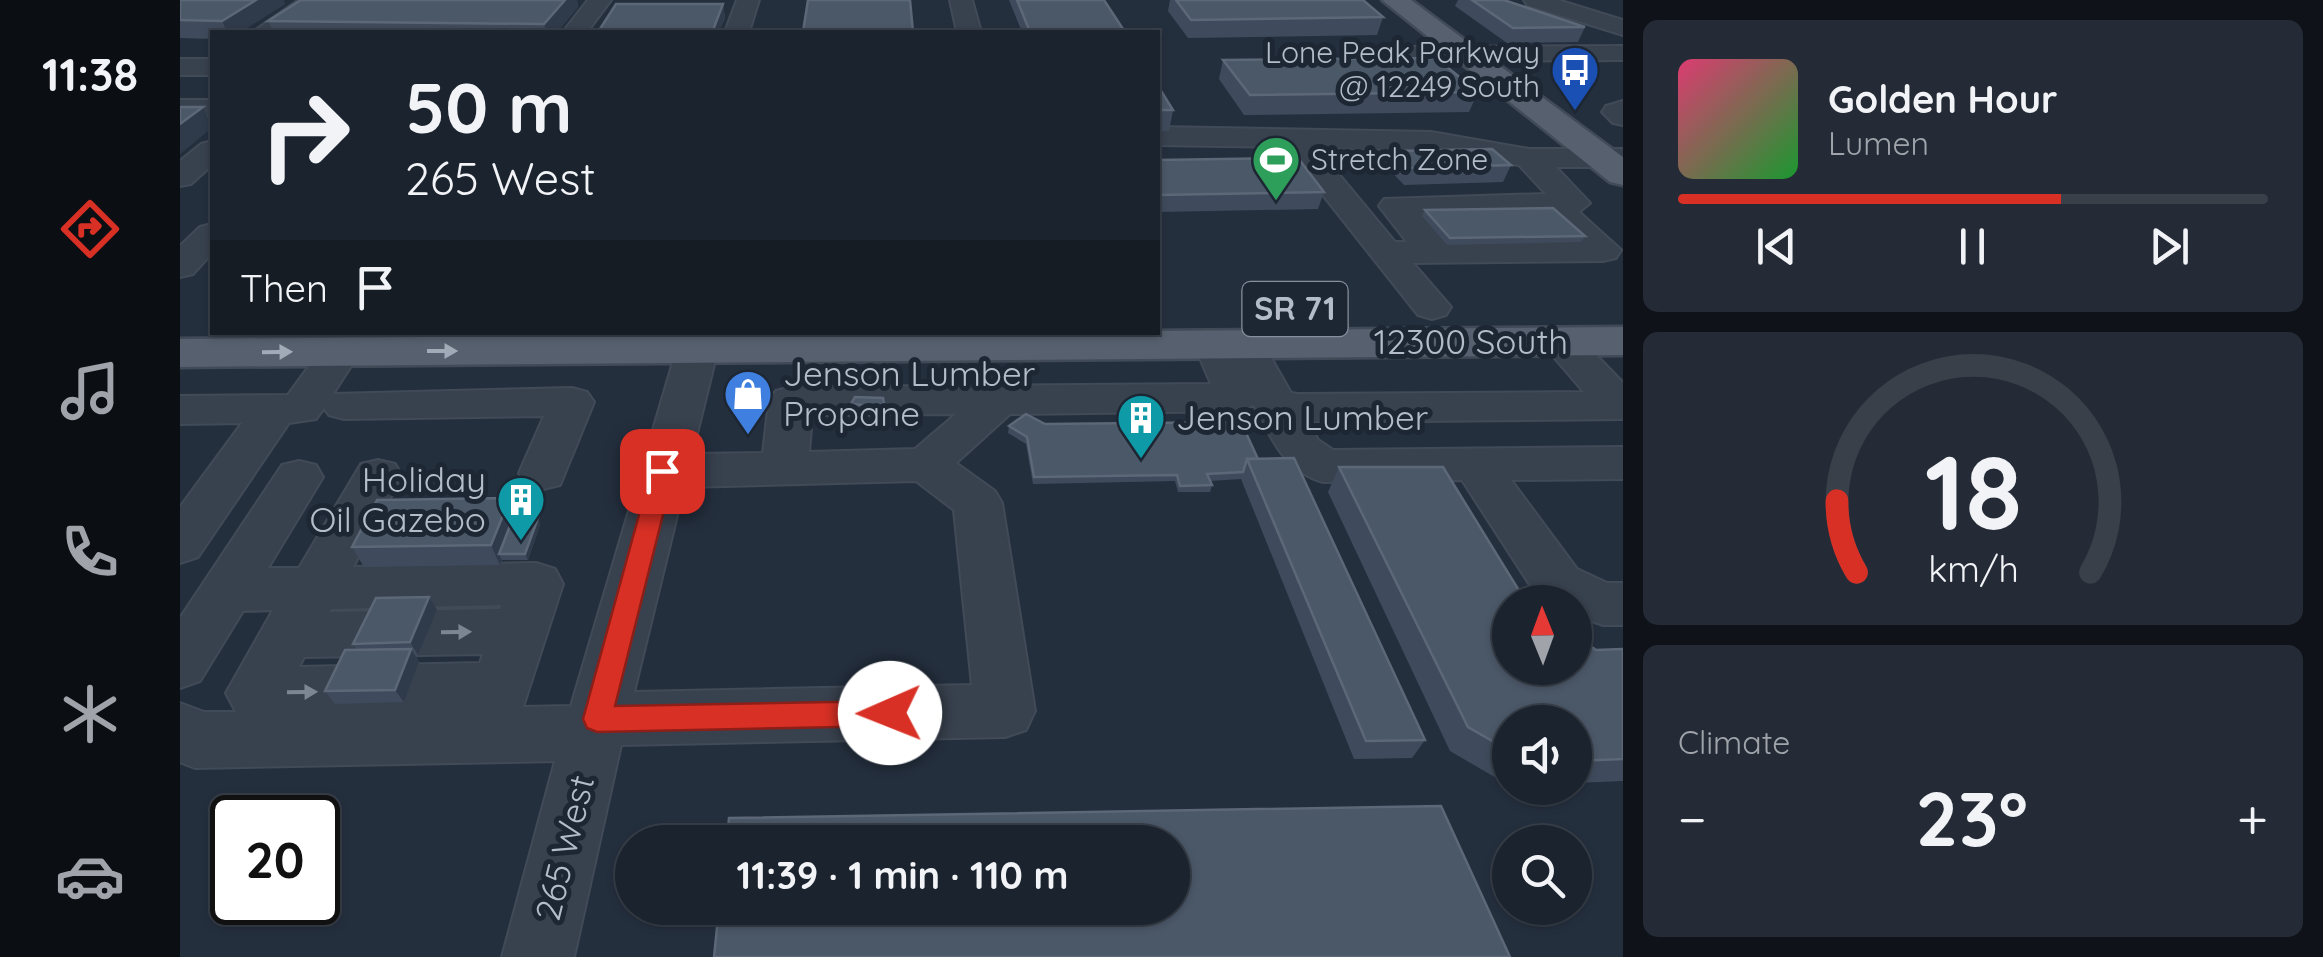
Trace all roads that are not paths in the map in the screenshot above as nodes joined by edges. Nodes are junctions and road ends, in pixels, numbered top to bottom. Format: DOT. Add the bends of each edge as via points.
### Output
graph roads {
  1 [pos="314,0"];
  2 [pos="600,0"];
  3 [pos="748,0"];
  4 [pos="962,0"];
  5 [pos="1396,0"];
  6 [pos="1536,0"];
  7 [pos="1608,0"];
  8 [pos="1506,6"];
  9 [pos="1623,8"];
  10 [pos="1623,28"];
  11 [pos="268,30"];
  12 [pos="577,30"];
  13 [pos="737,30"];
  14 [pos="968,30"];
  15 [pos="1623,44"];
  16 [pos="1407,54"];
  17 [pos="1465,54"];
  18 [pos="1623,54"];
  19 [pos="180,67"];
  20 [pos="210,67"];
  21 [pos="180,108"];
  22 [pos="210,108"];
  23 [pos="1623,109"];
  24 [pos="1623,117"];
  25 [pos="1160,136"];
  26 [pos="1296,141"];
  27 [pos="210,152"];
  28 [pos="1529,158"];
  29 [pos="1616,164"];
  30 [pos="180,178"];
  31 [pos="1501,227"];
  32 [pos="210,236"];
  33 [pos="1434,252"];
  34 [pos="1386,254"];
  35 [pos="180,269"];
  36 [pos="210,272"];
  37 [pos="1623,305"];
  38 [pos="1432,307"];
  39 [pos="1160,311"];
  40 [pos="210,323"];
  41 [pos="180,324"];
  42 [pos="700,341"];
  43 [pos="1560,341"];
  44 [pos="1623,341"];
  45 [pos="1229,344"];
  46 [pos="340,352"];
  47 [pos="180,354"];
  48 [pos="1000,400"];
  49 [pos="1275,403"];
  50 [pos="344,405"];
  51 [pos="1622,408"];
  52 [pos="276,409"];
  53 [pos="180,410"];
  54 [pos="1623,463"];
  55 [pos="1475,464"];
  56 [pos="926,465"];
  57 [pos="784,468"];
  58 [pos="662,471"];
  59 [pos="544,473"];
  60 [pos="378,476"];
  61 [pos="299,477"];
  62 [pos="180,544"];
  63 [pos="244,563"];
  64 [pos="320,580"];
  65 [pos="1623,604"];
  66 [pos="180,664"];
  67 [pos="491,713"];
  68 [pos="596,726"];
  69 [pos="185,737"];
  70 [pos="538,957"];
  1 -- 11 [label="street"];
  2 -- 12 [label="street"];
  3 -- 13 [label="street"];
  4 -- 14 [label="street"];
  5 -- 17 [label="main road"];
  6 -- 10 [label="street"];
  7 -- 9 [label="street"];
  8 -- 15 [label="street"];
  16 -- 17 [label="street"];
  17 -- 18 [label="street"];
  17 -- 29 [label="main road"];
  19 -- 20 [label="street"];
  21 -- 22 [label="street"];
  23 -- 24 [label="street" via="1616,112"];
  25 -- 26 [label="street"];
  26 -- 28 [label="street" via="1430,141"];
  26 -- 34 [label="street"];
  27 -- 30 [label="street"];
  28 -- 29 [label="street"];
  28 -- 31 [label="street" via="1574,203"];
  31 -- 33 [label="street"];
  31 -- 33 [label="street" via="1396,206"];
  32 -- 35 [label="street"];
  33 -- 34 [label="street"];
  34 -- 38 [label="street"];
  35 -- 36 [label="street"];
  37 -- 38 [label="main road, 12300 South / SR 71"];
  38 -- 39 [label="main road, 12300 South / SR 71"];
  40 -- 41 [label="main road"];
  42 -- 45 [label="main road, 12300 South / SR 71"];
  46 -- 42 [label="main road, 12300 South / SR 71, one-way"];
  42 -- 58 [label="street, 265 West"];
  43 -- 44 [label="main road, 12300 South / SR 71"];
  43 -- 45 [label="main road, 12300 South / SR 71"];
  43 -- 51 [label="street"];
  45 -- 48 [label="street" via="1238,397"];
  45 -- 49 [label="street"];
  47 -- 46 [label="main road, 12300 South / SR 71, one-way"];
  46 -- 52 [label="street" via="301,408"];
  48 -- 56 [label="street"];
  48 -- 57 [label="street" via="790,401"];
  49 -- 51 [label="street"];
  49 -- 55 [label="street" via="1301,450 1323,466"];
  50 -- 59 [label="street" via="572,402"];
  52 -- 53 [label="street"];
  52 -- 62 [label="street"];
  54 -- 55 [label="street"];
  55 -- 65 [label="street" via="1558,584 1603,604"];
  56 -- 57 [label="street"];
  56 -- 68 [label="street" via="978,503 1005,711"];
  57 -- 58 [label="street"];
  58 -- 68 [label="street, 265 West"];
  60 -- 64 [label="street"];
  61 -- 63 [label="street"];
  63 -- 64 [label="street"];
  63 -- 66 [label="street"];
  64 -- 67 [label="street" via="517,631"];
  64 -- 67 [label="street, one-way" via="256,693"];
  67 -- 68 [label="street"];
  67 -- 69 [label="street"];
  68 -- 70 [label="street, 265 West"];
}
